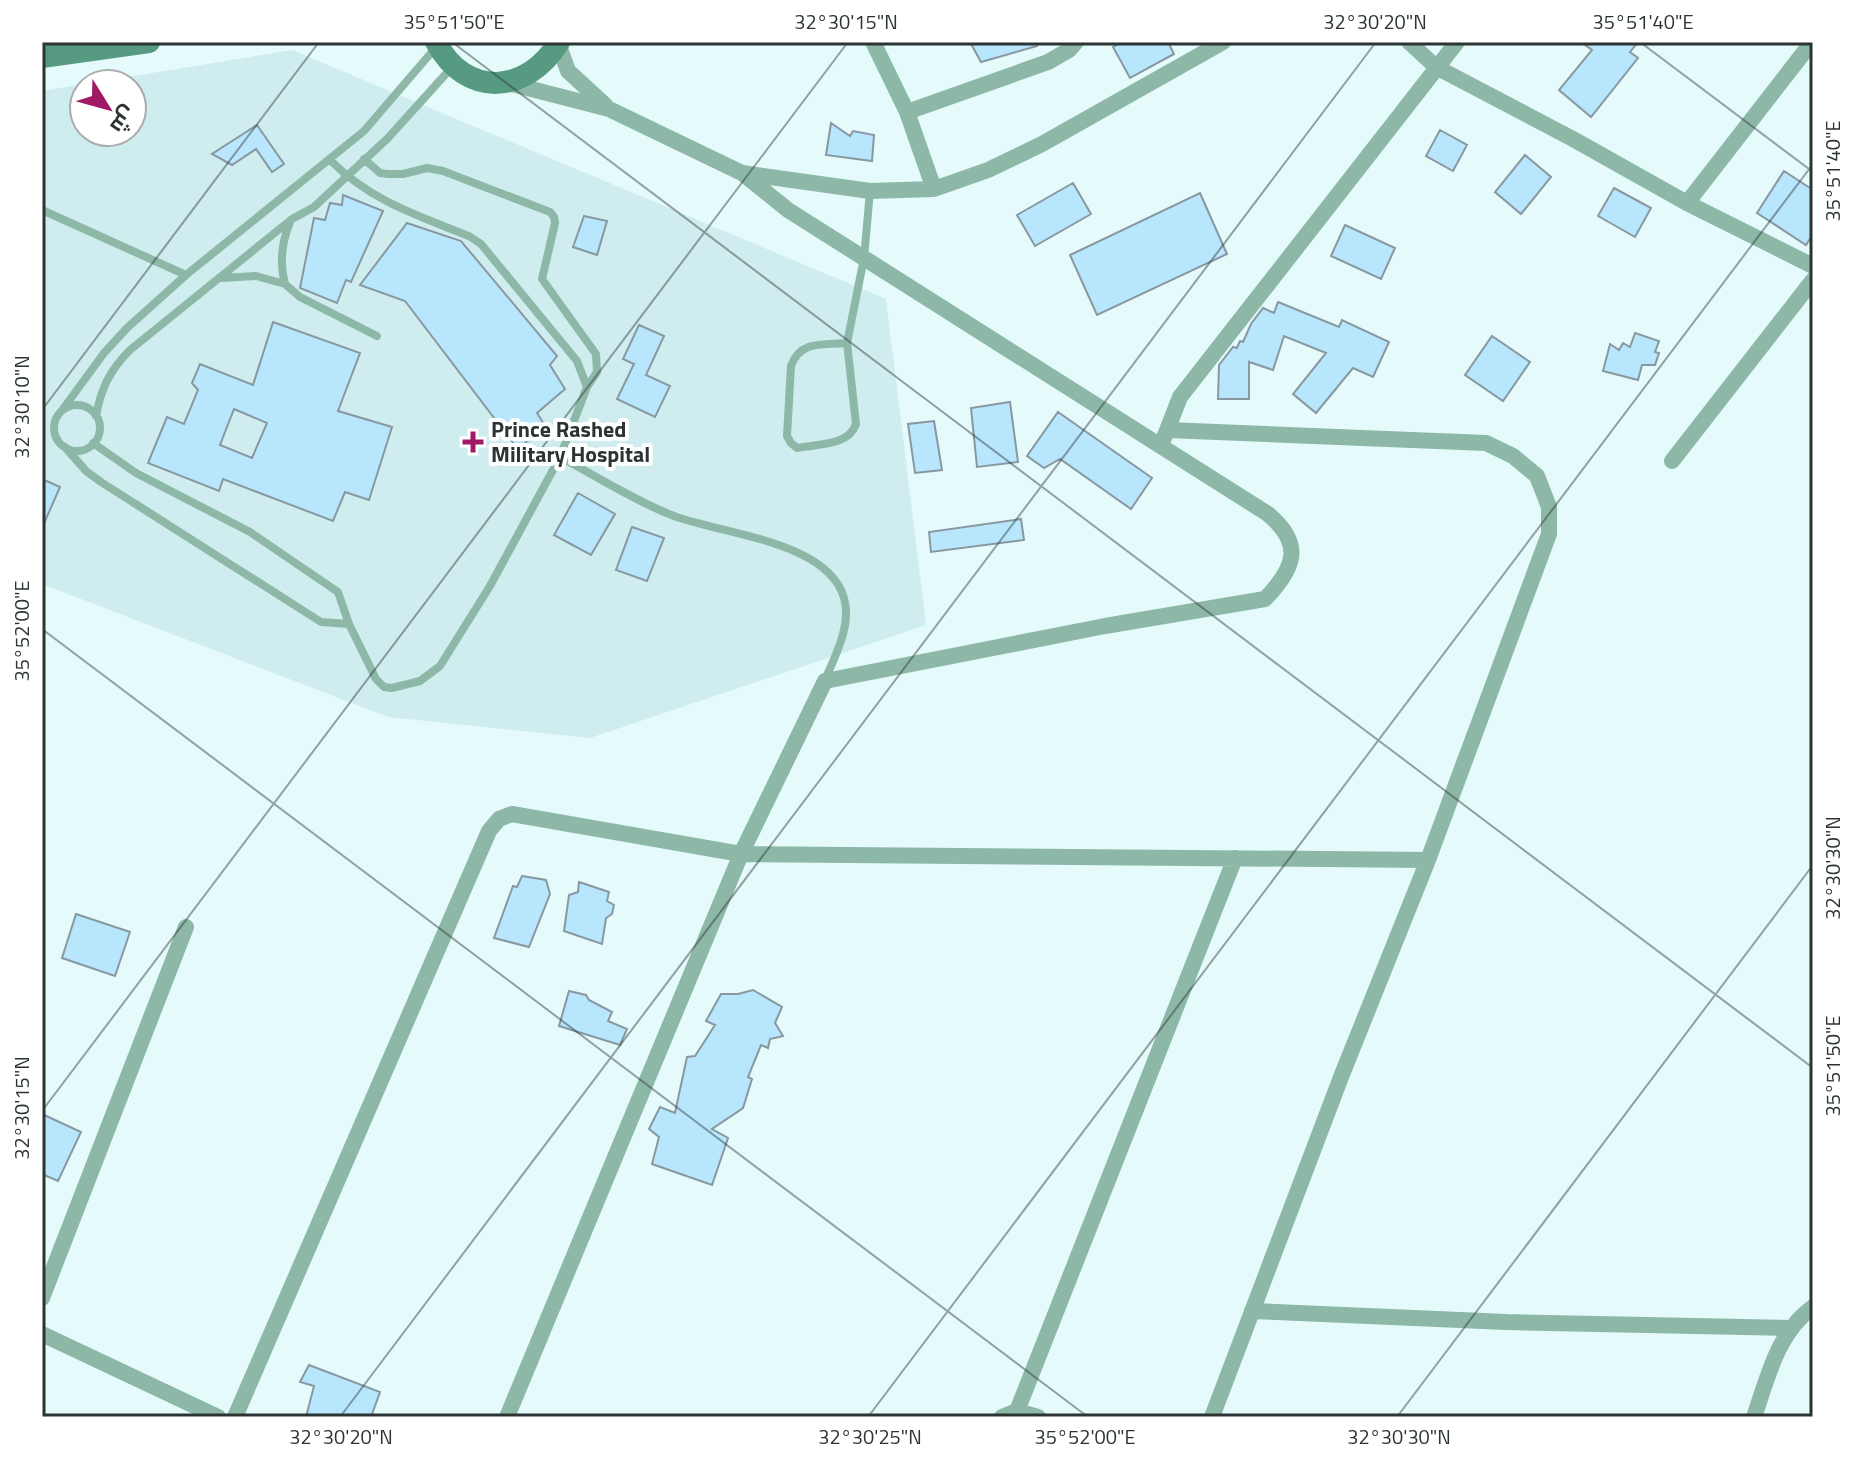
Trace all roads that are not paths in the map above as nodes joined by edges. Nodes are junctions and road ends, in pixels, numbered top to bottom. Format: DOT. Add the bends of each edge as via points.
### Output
graph roads {
  1 [pos="149,42"];
  2 [pos="558,42"];
  3 [pos="873,42"];
  4 [pos="1076,42"];
  5 [pos="1223,42"];
  6 [pos="1409,42"];
  7 [pos="1457,42"];
  8 [pos="1812,42"];
  9 [pos="436,44"];
  10 [pos="42,57"];
  11 [pos="453,66"];
  12 [pos="1436,67"];
  13 [pos="508,83"];
  14 [pos="609,109"];
  15 [pos="907,112"];
  16 [pos="364,159"];
  17 [pos="330,160"];
  18 [pos="742,173"];
  19 [pos="346,176"];
  20 [pos="934,189"];
  21 [pos="870,191"];
  22 [pos="1687,203"];
  23 [pos="42,210"];
  24 [pos="292,219"];
  25 [pos="864,258"];
  26 [pos="1813,266"];
  27 [pos="186,275"];
  28 [pos="218,279"];
  29 [pos="1813,280"];
  30 [pos="285,284"];
  31 [pos="377,336"];
  32 [pos="847,343"];
  33 [pos="587,387"];
  34 [pos="63,409"];
  35 [pos="96,416"];
  36 [pos="42,427"];
  37 [pos="53,429"];
  38 [pos="1164,438"];
  39 [pos="93,443"];
  40 [pos="65,447"];
  41 [pos="560,457"];
  42 [pos="1672,461"];
  43 [pos="349,624"];
  44 [pos="825,681"];
  45 [pos="741,854"];
  46 [pos="1235,858"];
  47 [pos="1428,860"];
  48 [pos="186,927"];
  49 [pos="42,1298"];
  50 [pos="1813,1307"];
  51 [pos="1252,1311"];
  52 [pos="1790,1328"];
  53 [pos="42,1334"];
  54 [pos="1010,1414"];
  55 [pos="218,1417"];
  56 [pos="235,1417"];
  57 [pos="507,1417"];
  58 [pos="1038,1417"];
  59 [pos="1212,1417"];
  60 [pos="1754,1417"];
  1 -- 10 [label="street"];
  2 -- 13 [label="street" via="546,62"];
  2 -- 14 [label="street" via="568,71"];
  3 -- 15 [label="street"];
  4 -- 15 [label="street" via="1048,62"];
  5 -- 20 [label="street" via="1042,144"];
  6 -- 12 [label="street"];
  7 -- 12 [label="street"];
  8 -- 22 [label="street"];
  9 -- 11 [label="street"];
  9 -- 17 [label="lane" via="376,119"];
  11 -- 13 [label="street" via="479,80"];
  11 -- 16 [label="lane"];
  12 -- 22 [label="street"];
  12 -- 38 [label="street" via="1180,397"];
  13 -- 14 [label="street"];
  14 -- 18 [label="street"];
  15 -- 20 [label="street"];
  16 -- 19 [label="lane"];
  16 -- 33 [label="lane" via="380,173 443,171 550,212 555,223 542,279 596,354 597,372"];
  17 -- 19 [label="lane"];
  17 -- 27 [label="lane"];
  18 -- 21 [label="street"];
  18 -- 25 [label="street" via="788,210"];
  19 -- 24 [label="lane" via="314,207"];
  19 -- 33 [label="lane" via="373,196 481,244 577,361"];
  20 -- 21 [label="street"];
  21 -- 25 [label="lane"];
  22 -- 26 [label="street"];
  23 -- 27 [label="lane"];
  24 -- 28 [label="lane"];
  24 -- 30 [label="lane" via="282,250"];
  25 -- 32 [label="lane"];
  25 -- 38 [label="street"];
  27 -- 34 [label="lane" via="104,353"];
  28 -- 30 [label="lane" via="256,276"];
  28 -- 35 [label="lane" via="114,366"];
  29 -- 42 [label="street"];
  30 -- 31 [label="lane"];
  32 -- 32 [label="lane" via="807,346 795,355 787,436 797,448 853,433"];
  33 -- 41 [label="lane"];
  34 -- 35 [label="lane" via="77,404"];
  34 -- 37 [label="lane"];
  35 -- 39 [label="lane" via="99,430"];
  36 -- 37 [label="lane"];
  37 -- 40 [label="lane"];
  38 -- 44 [label="street" via="1284,527 1291,542 1291,565 1265,599"];
  38 -- 47 [label="street" via="1486,443 1537,476 1549,507 1549,534"];
  39 -- 40 [label="lane" via="80,451"];
  39 -- 43 [label="lane" via="136,473 250,532 338,592"];
  40 -- 43 [label="lane" via="101,482 321,622"];
  41 -- 43 [label="lane" via="440,666 420,681 384,687"];
  41 -- 44 [label="lane" via="673,516 792,550 818,563 836,579 845,600 845,627"];
  44 -- 45 [label="street"];
  45 -- 46 [label="street"];
  45 -- 56 [label="street" via="512,814 499,819 489,831"];
  45 -- 57 [label="street"];
  46 -- 47 [label="street"];
  46 -- 54 [label="street"];
  47 -- 51 [label="street"];
  48 -- 49 [label="street"];
  50 -- 52 [label="street"];
  51 -- 52 [label="street"];
  51 -- 59 [label="street"];
  52 -- 60 [label="street"];
  53 -- 55 [label="street"];
  54 -- 58 [label="street"];
}
